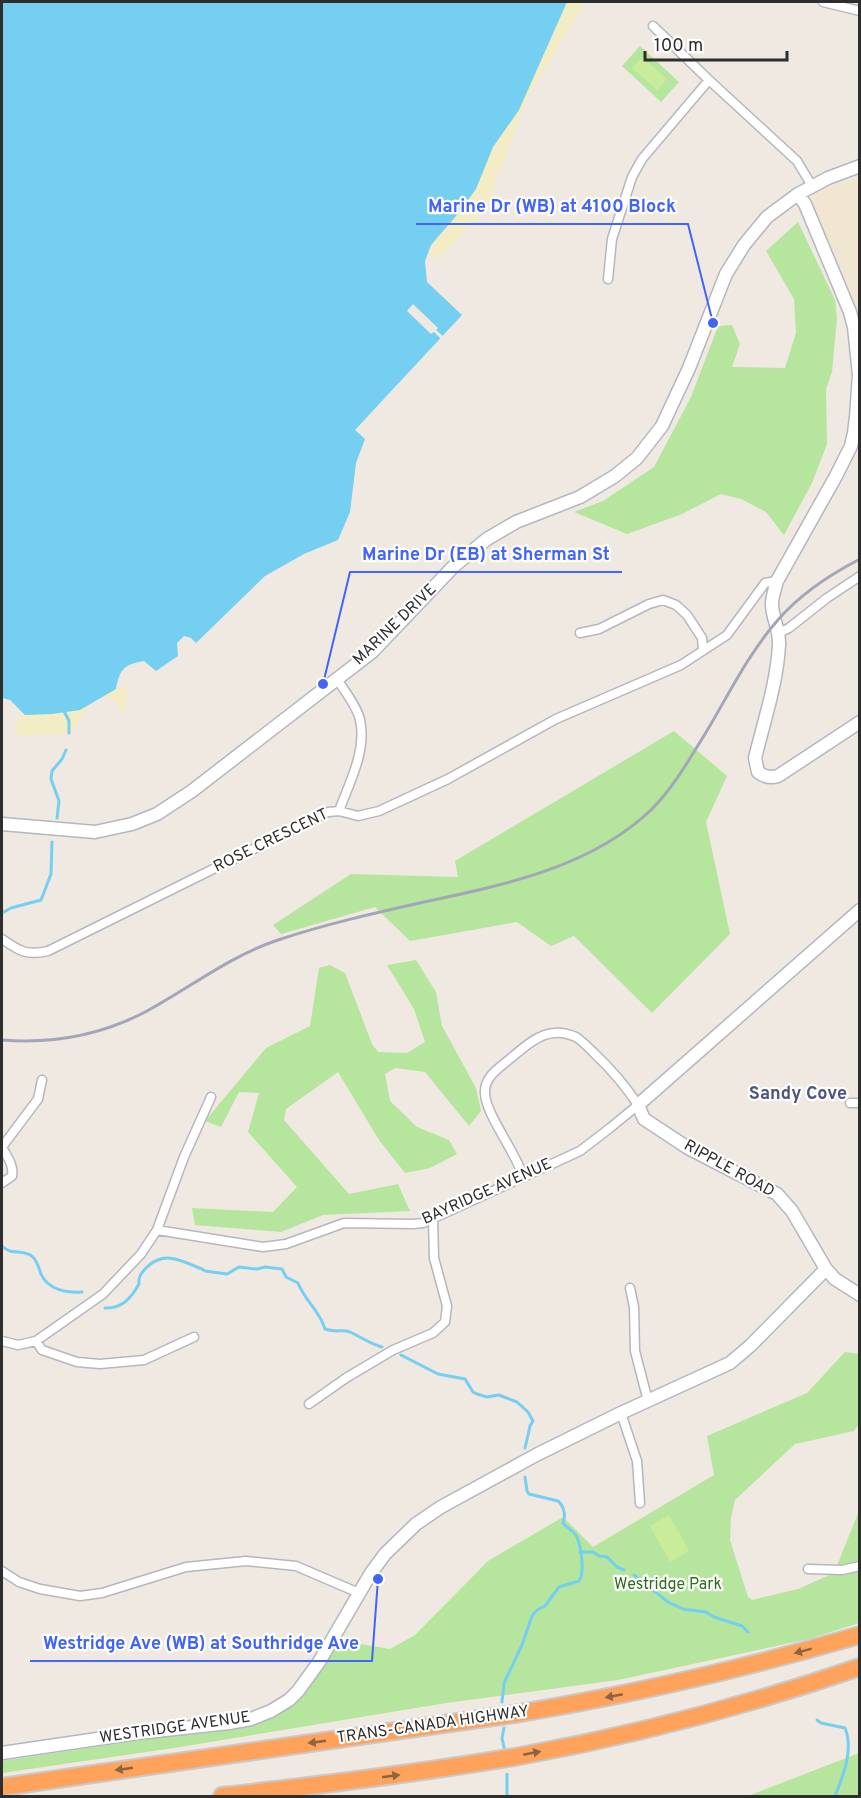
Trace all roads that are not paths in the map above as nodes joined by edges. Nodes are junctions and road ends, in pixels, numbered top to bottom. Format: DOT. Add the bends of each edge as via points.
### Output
graph roads {
  1 [pos="823,2"];
  2 [pos="860,11"];
  3 [pos="652,26"];
  4 [pos="709,80"];
  5 [pos="860,166"];
  6 [pos="812,186"];
  7 [pos="798,194"];
  8 [pos="608,279"];
  9 [pos="859,375"];
  10 [pos="860,576"];
  11 [pos="777,581"];
  12 [pos="580,633"];
  13 [pos="779,633"];
  14 [pos="703,649"];
  15 [pos="337,679"];
  16 [pos="860,722"];
  17 [pos="339,811"];
  18 [pos="2,824"];
  19 [pos="860,910"];
  20 [pos="2,939"];
  21 [pos="42,1080"];
  22 [pos="211,1097"];
  23 [pos="638,1104"];
  24 [pos="2,1147"];
  25 [pos="523,1176"];
  26 [pos="2,1183"];
  27 [pos="433,1219"];
  28 [pos="157,1230"];
  29 [pos="826,1269"];
  30 [pos="630,1288"];
  31 [pos="860,1294"];
  32 [pos="194,1337"];
  33 [pos="2,1341"];
  34 [pos="36,1341"];
  35 [pos="648,1401"];
  36 [pos="309,1404"];
  37 [pos="621,1413"];
  38 [pos="640,1503"];
  39 [pos="860,1566"];
  40 [pos="808,1569"];
  41 [pos="2,1571"];
  42 [pos="359,1593"];
  43 [pos="860,1635"];
  44 [pos="860,1668"];
  45 [pos="2,1753"];
  46 [pos="2,1786"];
  47 [pos="222,1797"];
  1 -- 2 [label="street"];
  3 -- 4 [label="street"];
  4 -- 6 [label="street" via="797,161"];
  4 -- 8 [label="street" via="642,159 632,177 612,239"];
  5 -- 6 [label="street, MARINE DRIVE"];
  6 -- 7 [label="street, MARINE DRIVE"];
  7 -- 9 [label="street" via="850,312"];
  7 -- 15 [label="street, MARINE DRIVE" via="767,218 726,274 662,426 637,458 580,496 516,522 488,539 454,566 372,652"];
  9 -- 11 [label="street" via="850,446"];
  10 -- 13 [label="street"];
  11 -- 13 [label="street" via="772,606"];
  11 -- 14 [label="street, ROSE CRESCENT" via="765,583 727,635"];
  12 -- 14 [label="street" via="599,629 663,600 676,604 687,615 702,638"];
  13 -- 16 [label="street" via="776,674 755,758 758,772 767,777 778,776"];
  14 -- 17 [label="street, ROSE CRESCENT" via="681,665 556,719 448,779 379,811 358,816"];
  15 -- 17 [label="street" via="360,719 362,737 357,764"];
  15 -- 18 [label="street, MARINE DRIVE" via="175,804 132,825 95,832"];
  17 -- 20 [label="street, ROSE CRESCENT" via="328,812 48,951 27,953"];
  19 -- 23 [label="street, BAYRIDGE AVENUE"];
  21 -- 24 [label="street" via="38,1099"];
  22 -- 28 [label="street"];
  23 -- 25 [label="street, BAYRIDGE AVENUE" via="580,1151"];
  23 -- 25 [label="street" via="609,1067 578,1038 555,1032 534,1041 497,1070 485,1089 486,1105"];
  23 -- 29 [label="street, RIPPLE ROAD" via="644,1119 688,1148 777,1194 792,1211"];
  24 -- 26 [label="street" via="13,1171"];
  25 -- 27 [label="street, BAYRIDGE AVENUE"];
  27 -- 28 [label="street, BAYRIDGE AVENUE" via="413,1224 344,1223 274,1247"];
  27 -- 36 [label="street" via="434,1258 447,1306 445,1322 434,1333 393,1350"];
  28 -- 34 [label="street" via="141,1254 103,1294"];
  29 -- 31 [label="street, RIPPLE ROAD"];
  29 -- 35 [label="street, WESTRIDGE AVENUE" via="730,1363"];
  30 -- 35 [label="street" via="635,1351"];
  32 -- 34 [label="street" via="144,1360 100,1364 77,1362 42,1350"];
  33 -- 34 [label="street" via="18,1346"];
  35 -- 37 [label="street, WESTRIDGE AVENUE"];
  37 -- 38 [label="street" via="637,1461"];
  37 -- 42 [label="street, WESTRIDGE AVENUE" via="441,1507 399,1539"];
  39 -- 40 [label="street"];
  41 -- 42 [label="street" via="40,1589 80,1596 186,1567 246,1561 296,1566"];
  42 -- 45 [label="street, WESTRIDGE AVENUE" via="298,1691 261,1716"];
  43 -- 46 [label="highway, TRANS-CANADA HIGHWAY, one-way" via="700,1678 584,1702"];
  47 -- 44 [label="highway, one-way" via="434,1770 563,1747 716,1711"];
}
